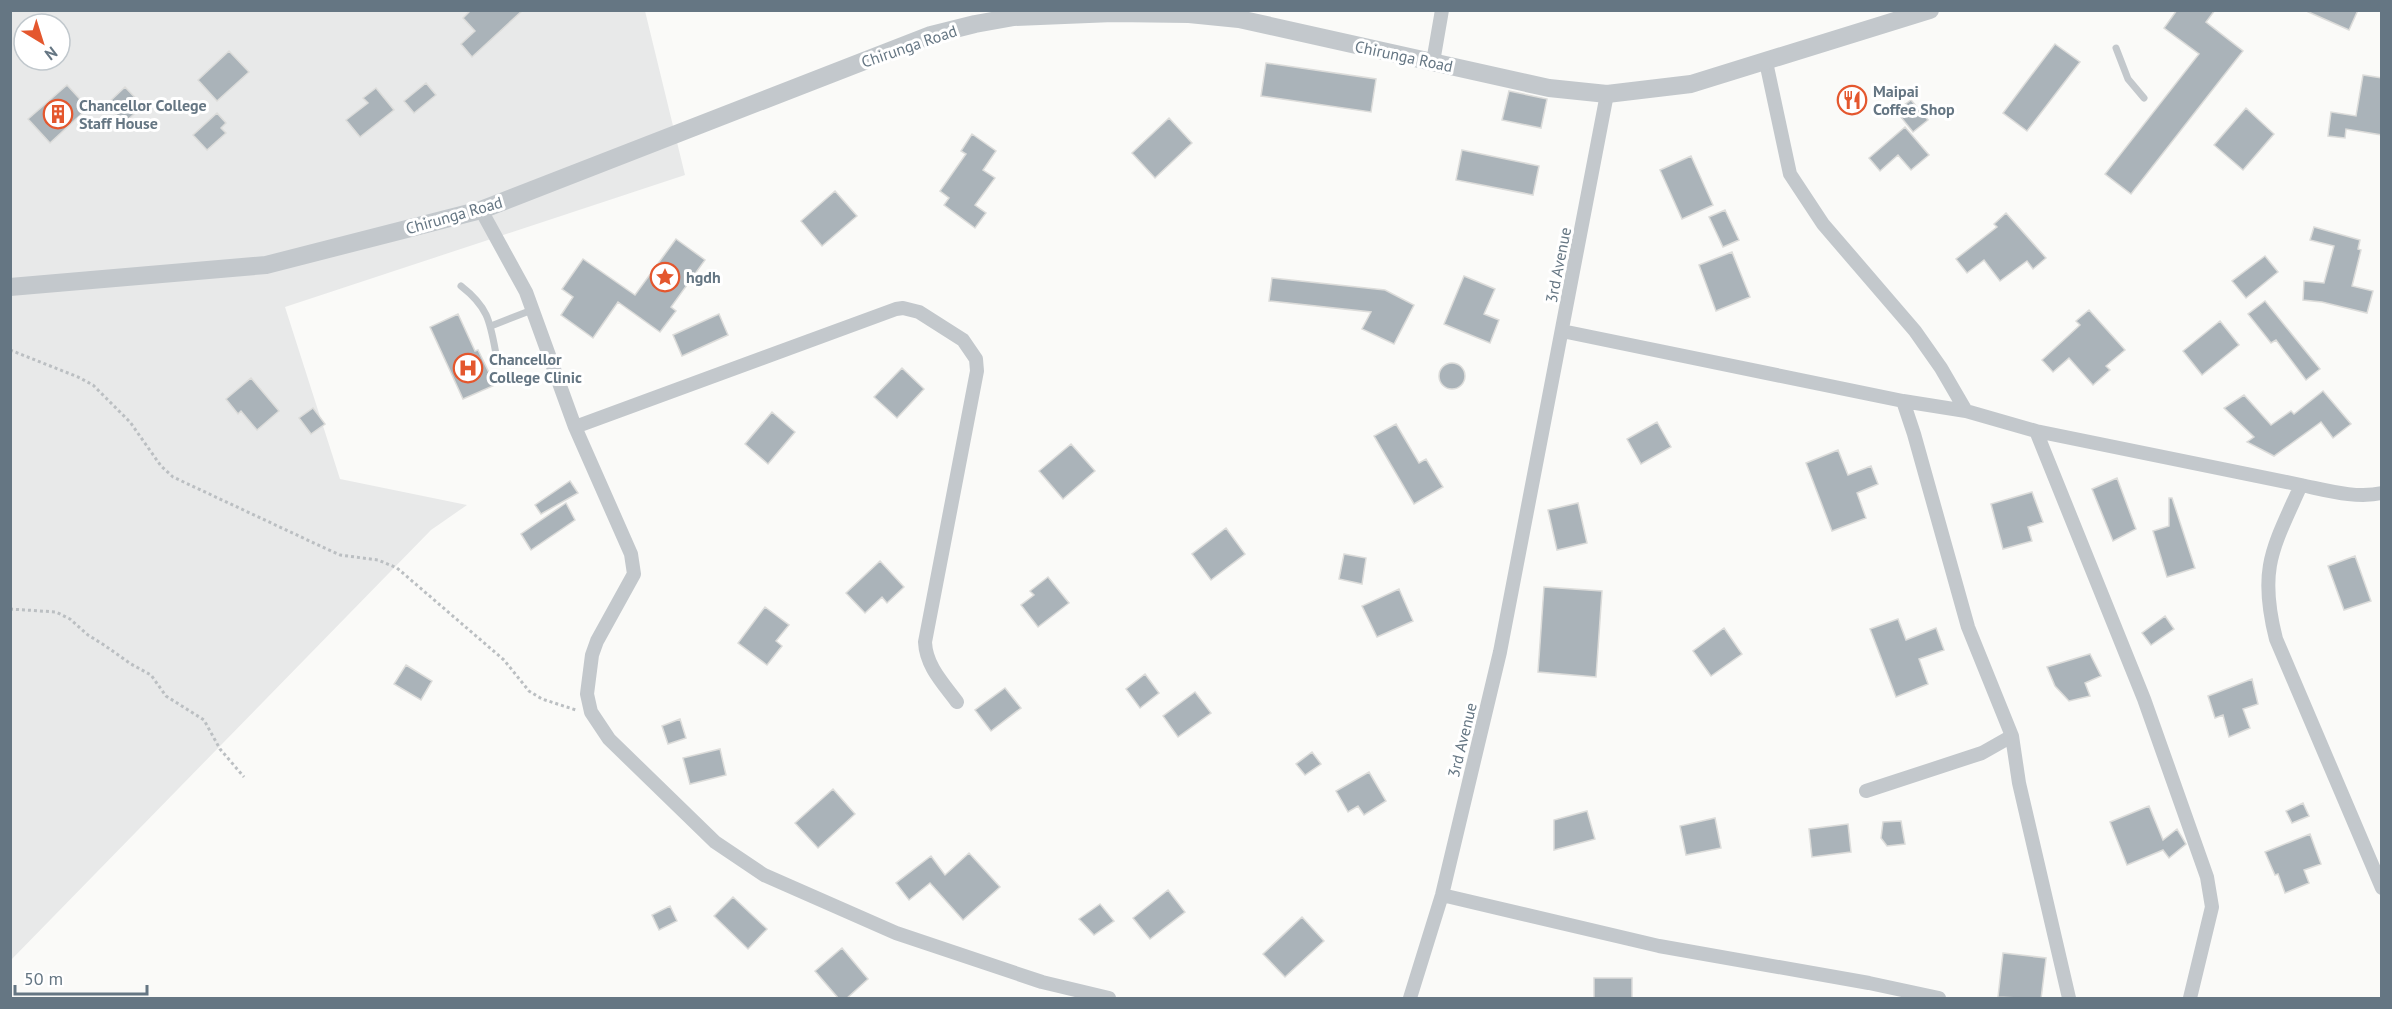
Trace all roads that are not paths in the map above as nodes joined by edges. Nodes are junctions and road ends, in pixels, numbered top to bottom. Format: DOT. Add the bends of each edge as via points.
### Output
graph roads {
  1 [pos="1442,10"];
  2 [pos="1923,11"];
  3 [pos="2116,48"];
  4 [pos="1433,62"];
  5 [pos="1766,62"];
  6 [pos="1607,94"];
  7 [pos="2144,98"];
  8 [pos="481,210"];
  9 [pos="460,286"];
  10 [pos="10,287"];
  11 [pos="532,310"];
  12 [pos="491,326"];
  13 [pos="1562,331"];
  14 [pos="496,354"];
  15 [pos="1903,401"];
  16 [pos="1966,411"];
  17 [pos="575,427"];
  18 [pos="2036,431"];
  19 [pos="2301,485"];
  20 [pos="2382,493"];
  21 [pos="957,702"];
  22 [pos="2012,736"];
  23 [pos="1866,791"];
  24 [pos="2382,888"];
  25 [pos="1442,895"];
  26 [pos="1109,999"];
  27 [pos="1410,999"];
  28 [pos="1939,999"];
  29 [pos="2069,999"];
  30 [pos="2190,999"];
  1 -- 4 [label="street"];
  2 -- 5 [label="street, Chirunga Road"];
  3 -- 7 [label="lane" via="2128,79"];
  4 -- 6 [label="street, Chirunga Road" via="1549,88"];
  4 -- 8 [label="street, Chirunga Road" via="1239,19 1113,13 1014,17 931,35"];
  5 -- 6 [label="street, Chirunga Road" via="1691,84"];
  5 -- 16 [label="street" via="1790,174 1823,224 1915,331"];
  6 -- 13 [label="street, 3rd Avenue"];
  8 -- 10 [label="street, Chirunga Road" via="266,265"];
  8 -- 11 [label="street"];
  9 -- 12 [label="lane" via="477,299"];
  11 -- 12 [label="lane"];
  11 -- 17 [label="street"];
  12 -- 14 [label="lane"];
  13 -- 15 [label="street"];
  13 -- 25 [label="street, 3rd Avenue" via="1500,652"];
  15 -- 16 [label="street"];
  15 -- 22 [label="street" via="1968,627"];
  16 -- 18 [label="street"];
  17 -- 21 [label="street" via="896,309 919,312 963,340 976,359 977,371 925,642 930,664"];
  17 -- 26 [label="street" via="634,565 630,583 592,655 587,694 591,712 609,740 715,842 764,875 896,933 1042,982"];
  18 -- 19 [label="street"];
  18 -- 30 [label="street" via="2144,699 2207,877 2212,907"];
  19 -- 20 [label="street"];
  19 -- 24 [label="street" via="2268,568 2270,617"];
  22 -- 23 [label="street" via="1982,753"];
  22 -- 29 [label="street" via="2019,783"];
  25 -- 27 [label="street, 3rd Avenue"];
  25 -- 28 [label="street" via="1659,946"];
}
